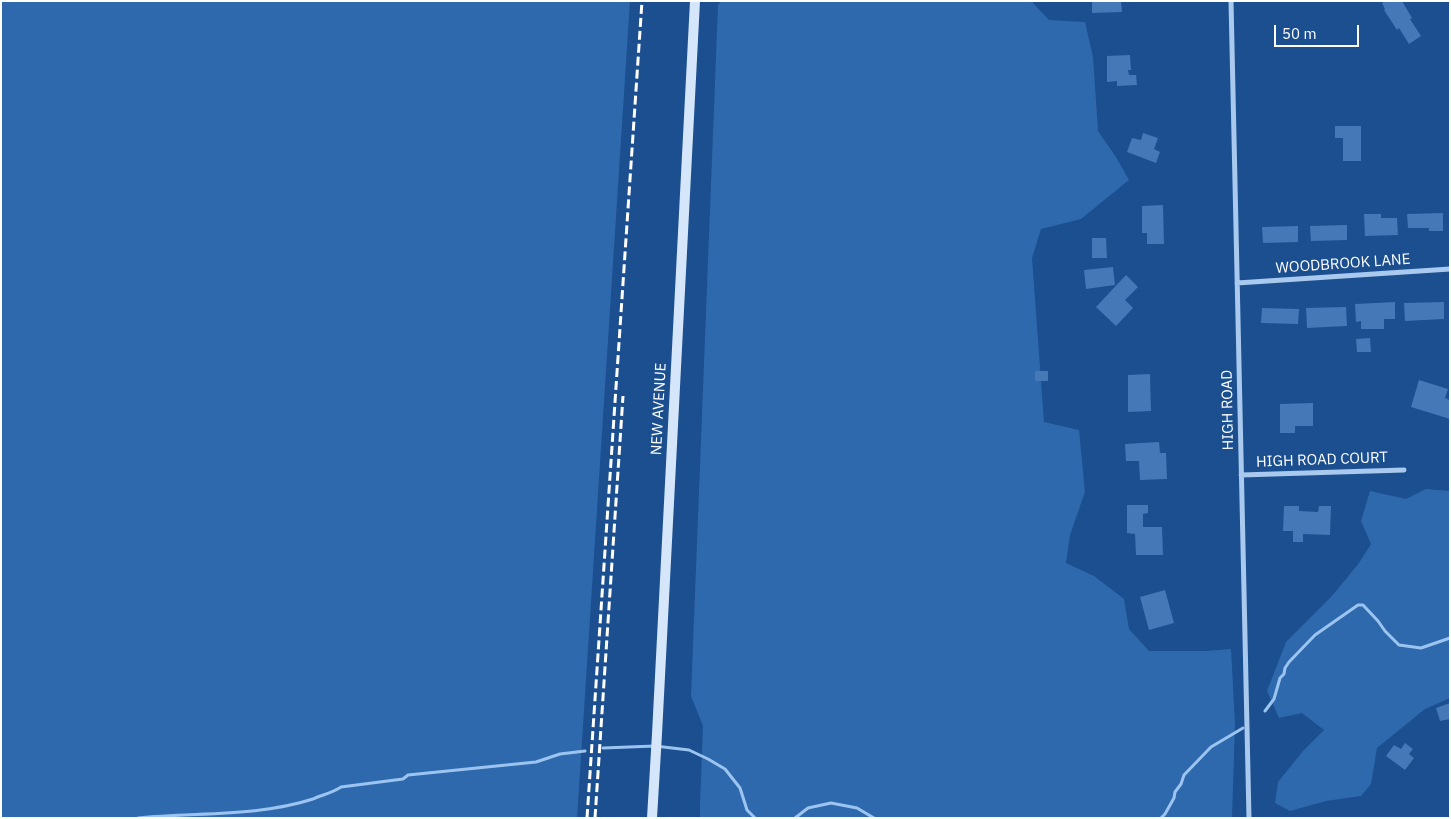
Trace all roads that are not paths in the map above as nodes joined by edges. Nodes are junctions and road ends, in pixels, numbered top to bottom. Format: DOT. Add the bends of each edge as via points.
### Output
graph roads {
  1 [pos="695,1"];
  2 [pos="1231,1"];
  3 [pos="1450,270"];
  4 [pos="1237,283"];
  5 [pos="1404,470"];
  6 [pos="1241,475"];
  7 [pos="652,818"];
  8 [pos="1249,818"];
  1 -- 7 [label="main road, NEW AVENUE"];
  2 -- 4 [label="street, HIGH ROAD"];
  3 -- 4 [label="street, WOODBROOK LANE"];
  4 -- 6 [label="street, HIGH ROAD"];
  5 -- 6 [label="street, HIGH ROAD COURT"];
  6 -- 8 [label="street, HIGH ROAD"];
}
